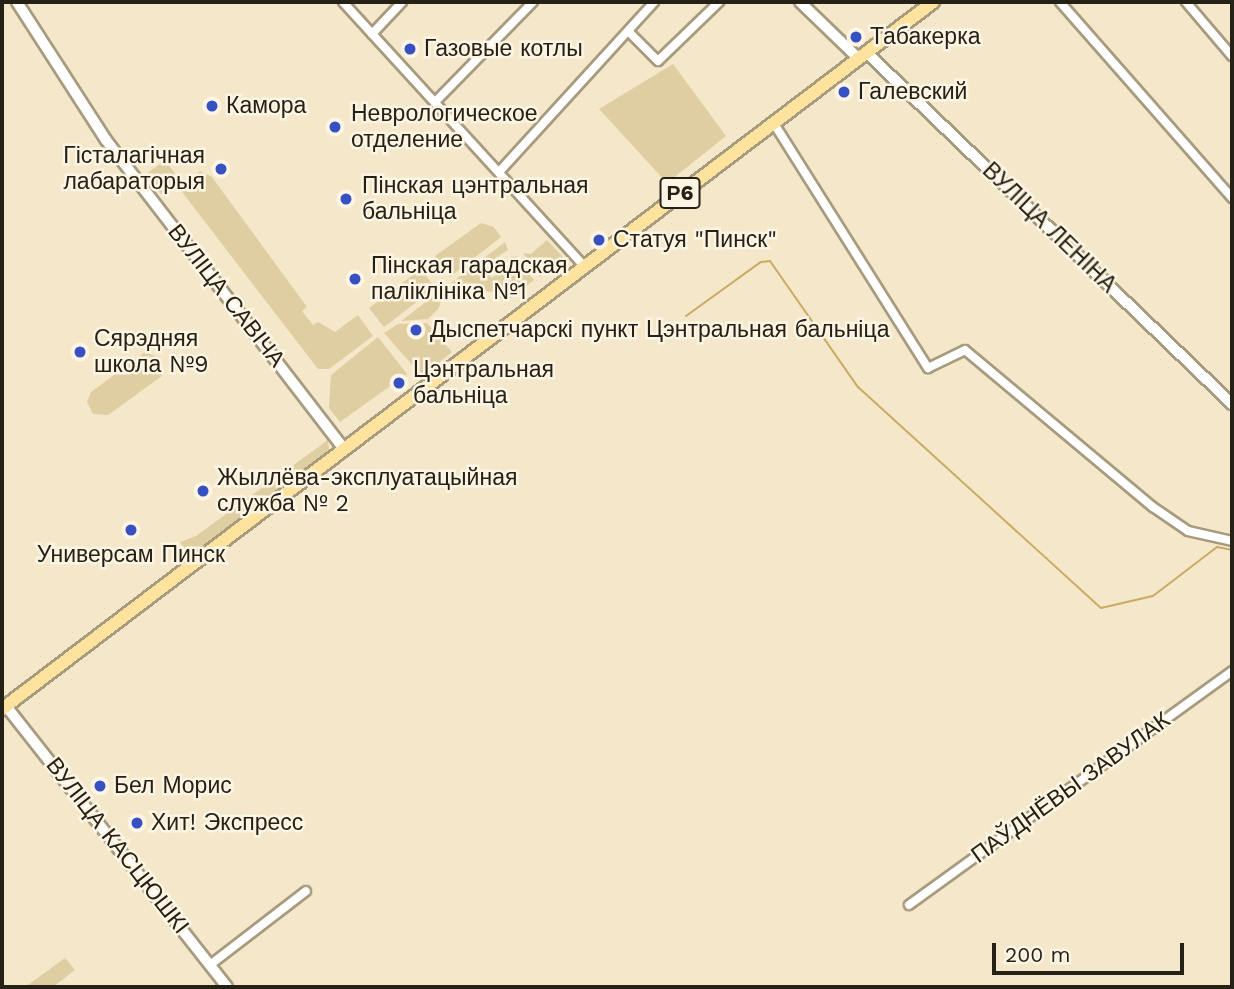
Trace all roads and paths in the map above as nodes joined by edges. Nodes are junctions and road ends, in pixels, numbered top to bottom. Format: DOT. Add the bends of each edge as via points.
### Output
graph roads {
  1 [pos="17,2"];
  2 [pos="343,2"];
  3 [pos="402,2"];
  4 [pos="533,2"];
  5 [pos="654,2"];
  6 [pos="719,2"];
  7 [pos="800,2"];
  8 [pos="933,2"];
  9 [pos="1060,2"];
  10 [pos="1186,2"];
  11 [pos="629,32"];
  12 [pos="372,34"];
  13 [pos="858,53"];
  14 [pos="1232,55"];
  15 [pos="435,102"];
  16 [pos="773,122"];
  17 [pos="499,172"];
  18 [pos="1232,198"];
  19 [pos="585,267"];
  20 [pos="1232,404"];
  21 [pos="344,448"];
  22 [pos="1232,541"];
  23 [pos="1232,671"];
  24 [pos="3,706"];
  25 [pos="306,891"];
  26 [pos="909,905"];
  27 [pos="210,965"];
  28 [pos="227,987"];
  1 -- 21 [label="street, ВУЛІЦА САВІЧА" via="100,131"];
  2 -- 12 [label="street"];
  3 -- 12 [label="street"];
  4 -- 15 [label="street"];
  5 -- 11 [label="street"];
  6 -- 11 [label="street" via="657,61"];
  7 -- 13 [label="street, ВУЛІЦА ЛЕНІНА"];
  8 -- 13 [label="main road, Р6"];
  9 -- 18 [label="street"];
  10 -- 14 [label="street"];
  11 -- 17 [label="street"];
  12 -- 15 [label="street"];
  13 -- 16 [label="main road, Р6"];
  13 -- 20 [label="street, ВУЛІЦА ЛЕНІНА"];
  15 -- 17 [label="street"];
  16 -- 19 [label="main road, Р6"];
  16 -- 22 [label="street" via="928,368 965,350 1153,507 1188,531"];
  17 -- 19 [label="street"];
  19 -- 21 [label="main road, Р6"];
  21 -- 24 [label="main road, Р6"];
  23 -- 26 [label="street, ПАЎДНЁВЫ ЗАВУЛАК"];
  24 -- 27 [label="street, ВУЛІЦА КАСЦЮШКІ"];
  25 -- 27 [label="street"];
  27 -- 28 [label="street, ВУЛІЦА КАСЦЮШКІ"];
}
